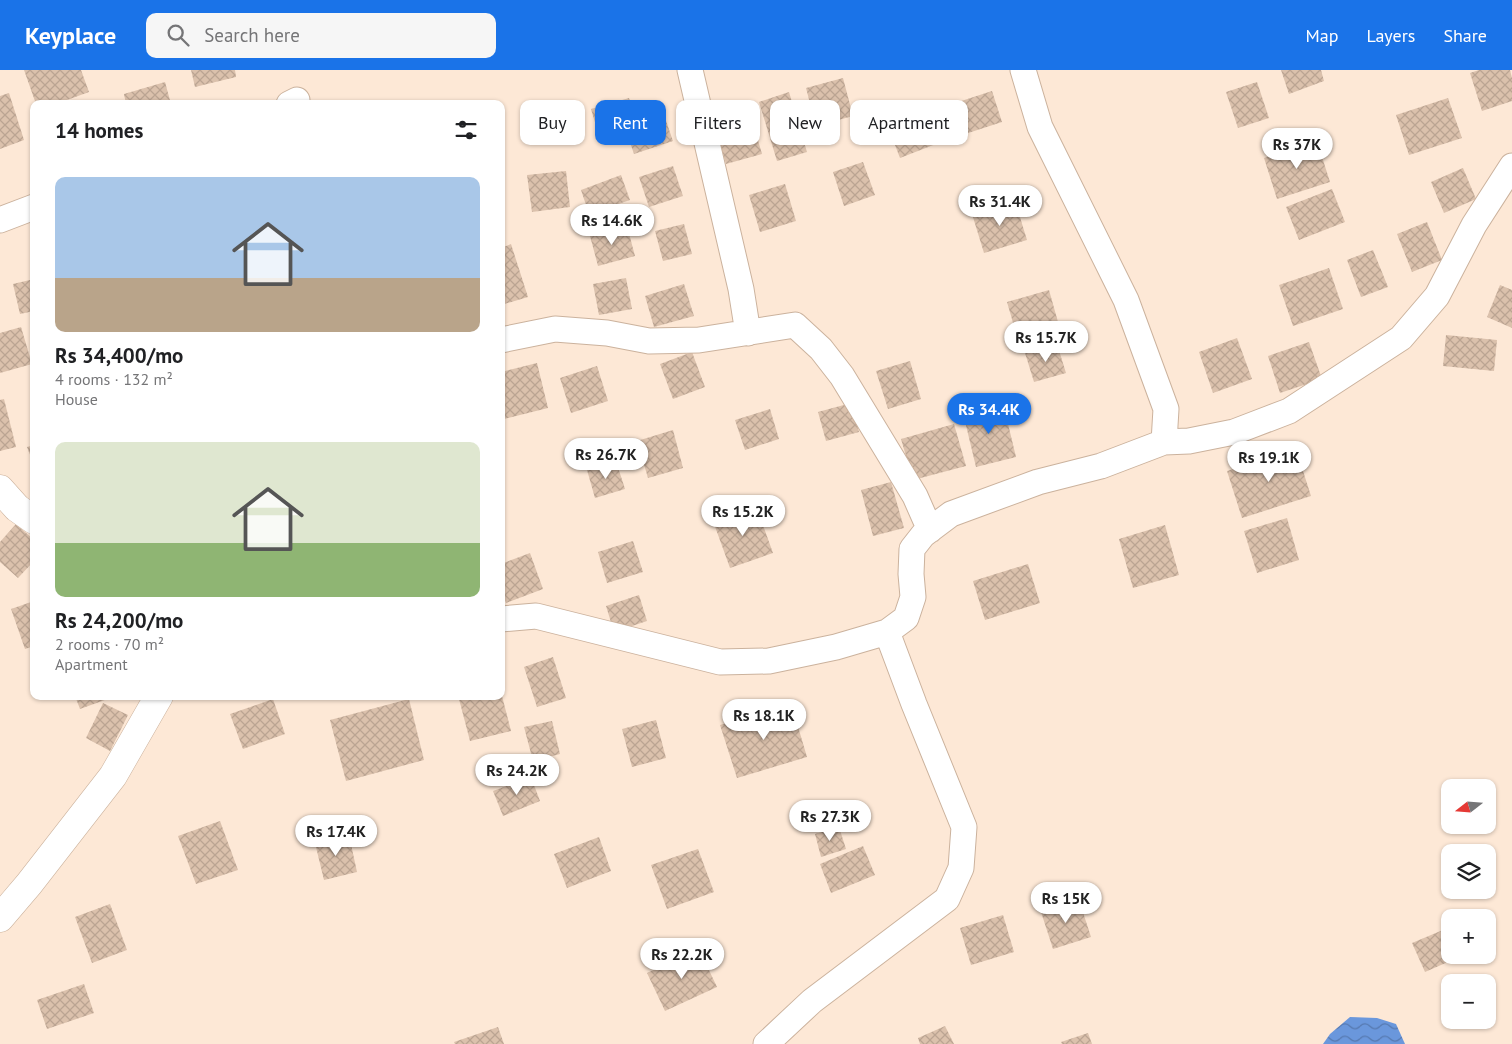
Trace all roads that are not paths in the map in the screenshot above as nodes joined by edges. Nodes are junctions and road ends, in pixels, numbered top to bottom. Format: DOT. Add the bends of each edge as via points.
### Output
graph roads {
  1 [pos="690,70"];
  2 [pos="1023,70"];
  3 [pos="1512,166"];
  4 [pos="30,209"];
  5 [pos="0,220"];
  6 [pos="748,333"];
  7 [pos="505,339"];
  8 [pos="1164,442"];
  9 [pos="0,489"];
  10 [pos="30,517"];
  11 [pos="930,530"];
  12 [pos="505,619"];
  13 [pos="887,632"];
  14 [pos="157,700"];
  15 [pos="0,918"];
  16 [pos="766,1044"];
  1 -- 6 [label="street"];
  2 -- 8 [label="street" via="1040,127 1126,300 1166,409"];
  3 -- 8 [label="street" via="1474,225 1437,296 1401,338 1289,410 1234,432 1189,441"];
  4 -- 5 [label="street"];
  6 -- 7 [label="street" via="699,340 649,341 607,333 555,330"];
  6 -- 11 [label="street" via="795,325 821,349 842,376 890,454 915,496"];
  8 -- 11 [label="street" via="1102,466 1038,482 951,514"];
  9 -- 10 [label="main road"];
  11 -- 13 [label="street" via="912,549 913,597 906,618"];
  12 -- 13 [label="street" via="536,616 720,662 769,661"];
  13 -- 16 [label="street" via="964,827 961,868 947,899 812,1001"];
  14 -- 15 [label="main road" via="113,776"];
}
